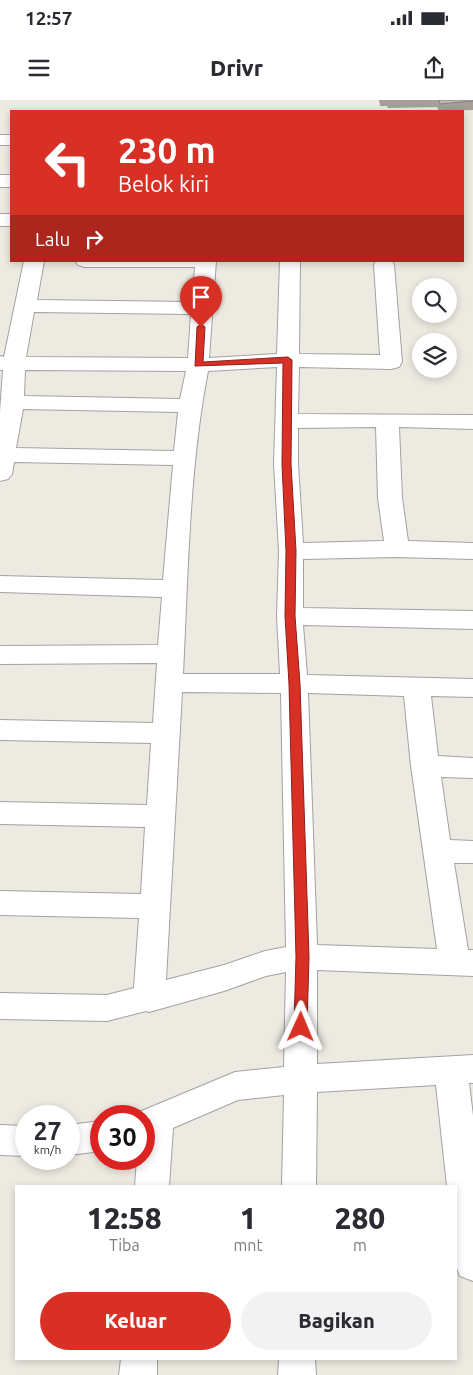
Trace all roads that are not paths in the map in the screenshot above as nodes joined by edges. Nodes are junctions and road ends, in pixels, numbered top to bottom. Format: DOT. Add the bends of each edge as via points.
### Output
graph roads {
  1 [pos="34,262"];
  2 [pos="206,262"];
  3 [pos="290,262"];
  4 [pos="384,265"];
  5 [pos="25,306"];
  6 [pos="202,308"];
  7 [pos="288,360"];
  8 [pos="7,363"];
  9 [pos="198,364"];
  10 [pos="13,402"];
  11 [pos="190,406"];
  12 [pos="387,420"];
  13 [pos="287,421"];
  14 [pos="473,422"];
  15 [pos="185,458"];
  16 [pos="2,465"];
  17 [pos="397,549"];
  18 [pos="291,551"];
  19 [pos="473,551"];
  20 [pos="0,584"];
  21 [pos="174,590"];
  22 [pos="290,616"];
  23 [pos="473,620"];
  24 [pos="170,654"];
  25 [pos="0,655"];
  26 [pos="168,682"];
  27 [pos="294,684"];
  28 [pos="417,687"];
  29 [pos="473,688"];
  30 [pos="0,730"];
  31 [pos="165,734"];
  32 [pos="425,766"];
  33 [pos="473,768"];
  34 [pos="0,813"];
  35 [pos="159,816"];
  36 [pos="438,851"];
  37 [pos="473,852"];
  38 [pos="0,904"];
  39 [pos="154,906"];
  40 [pos="302,957"];
  41 [pos="464,963"];
  42 [pos="149,999"];
  43 [pos="0,1006"];
  44 [pos="462,1069"];
  45 [pos="300,1079"];
  46 [pos="155,1120"];
  47 [pos="0,1140"];
  48 [pos="15,1141"];
  49 [pos="152,1170"];
  50 [pos="152,1185"];
  51 [pos="299,1185"];
  52 [pos="472,1242"];
  53 [pos="139,1360"];
  54 [pos="297,1360"];
  55 [pos="138,1375"];
  56 [pos="297,1375"];
  1 -- 5 [label="street"];
  2 -- 6 [label="street"];
  3 -- 7 [label="street"];
  4 -- 7 [label="street" via="390,362"];
  5 -- 6 [label="street"];
  5 -- 8 [label="street"];
  6 -- 9 [label="street"];
  7 -- 9 [label="street"];
  7 -- 13 [label="street"];
  8 -- 9 [label="street"];
  8 -- 10 [label="street"];
  9 -- 11 [label="street"];
  10 -- 11 [label="street"];
  10 -- 16 [label="street"];
  11 -- 15 [label="street"];
  12 -- 13 [label="street"];
  12 -- 14 [label="street"];
  12 -- 17 [label="street" via="390,498"];
  13 -- 18 [label="street"];
  15 -- 16 [label="street"];
  15 -- 21 [label="street"];
  17 -- 18 [label="street"];
  17 -- 19 [label="street"];
  18 -- 22 [label="street"];
  20 -- 21 [label="street"];
  21 -- 24 [label="street"];
  22 -- 23 [label="street"];
  22 -- 27 [label="street"];
  24 -- 25 [label="street"];
  24 -- 26 [label="street"];
  26 -- 27 [label="street"];
  26 -- 31 [label="street"];
  27 -- 28 [label="street"];
  27 -- 40 [label="street"];
  28 -- 29 [label="street"];
  28 -- 32 [label="street"];
  30 -- 31 [label="street"];
  31 -- 35 [label="street"];
  32 -- 33 [label="street"];
  32 -- 36 [label="street"];
  34 -- 35 [label="street"];
  35 -- 39 [label="street"];
  36 -- 37 [label="street"];
  36 -- 41 [label="street"];
  38 -- 39 [label="street"];
  39 -- 42 [label="street"];
  40 -- 41 [label="street"];
  40 -- 42 [label="street" via="265,964"];
  40 -- 45 [label="street"];
  42 -- 43 [label="street" via="107,1008"];
  44 -- 45 [label="street"];
  44 -- 52 [label="street"];
  45 -- 46 [label="street" via="235,1086"];
  45 -- 51 [label="street"];
  47 -- 48 [label="street"];
  49 -- 50 [label="street"];
  53 -- 55 [label="street"];
  54 -- 56 [label="street"];
}
